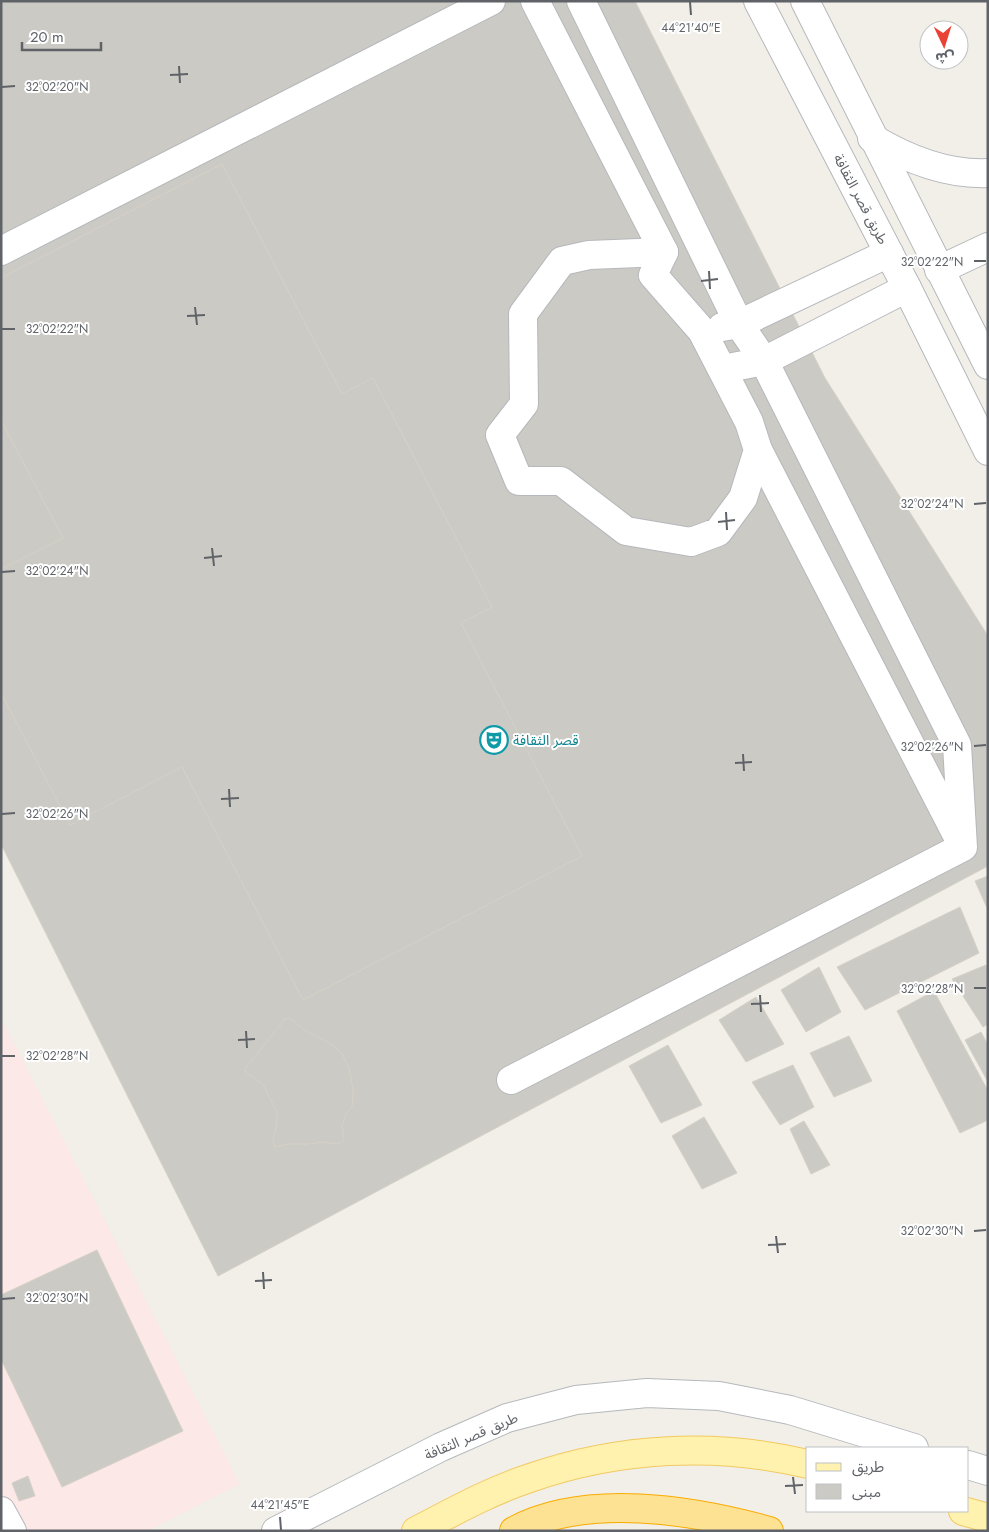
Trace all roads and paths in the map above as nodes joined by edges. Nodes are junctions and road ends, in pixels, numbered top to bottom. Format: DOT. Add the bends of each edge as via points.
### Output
graph roads {
  1 [pos="492,1"];
  2 [pos="535,1"];
  3 [pos="581,1"];
  4 [pos="758,1"];
  5 [pos="805,1"];
  6 [pos="872,138"];
  7 [pos="988,173"];
  8 [pos="988,247"];
  9 [pos="1,251"];
  10 [pos="889,253"];
  11 [pos="659,263"];
  12 [pos="939,270"];
  13 [pos="908,288"];
  14 [pos="739,324"];
  15 [pos="702,331"];
  16 [pos="764,361"];
  17 [pos="988,365"];
  18 [pos="722,369"];
  19 [pos="758,450"];
  20 [pos="988,451"];
  21 [pos="963,847"];
  22 [pos="511,1080"];
  23 [pos="911,1447"];
  24 [pos="806,1464"];
  25 [pos="969,1465"];
  26 [pos="988,1471"];
  27 [pos="1,1511"];
  28 [pos="967,1512"];
  29 [pos="988,1518"];
  30 [pos="12,1531"];
  31 [pos="276,1531"];
  32 [pos="416,1531"];
  33 [pos="514,1531"];
  34 [pos="768,1531"];
  1 -- 9 [label="street"];
  2 -- 11 [label="street"];
  3 -- 14 [label="street"];
  4 -- 10 [label="street, طريق قصر الثقافة"];
  5 -- 6 [label="street"];
  6 -- 7 [label="street" via="915,161 960,172"];
  6 -- 12 [label="street"];
  8 -- 12 [label="street"];
  10 -- 13 [label="street, طريق قصر الثقافة"];
  10 -- 14 [label="street"];
  11 -- 15 [label="street"];
  11 -- 19 [label="street" via="593,255 562,261 523,314 524,404 500,435 519,481 561,481 626,531 691,542 718,532 744,498"];
  12 -- 17 [label="street"];
  13 -- 16 [label="street"];
  13 -- 20 [label="street, طريق قصر الثقافة"];
  14 -- 15 [label="street"];
  14 -- 16 [label="street"];
  15 -- 18 [label="street"];
  16 -- 18 [label="street"];
  16 -- 21 [label="street" via="957,745"];
  18 -- 19 [label="street" via="749,422"];
  19 -- 21 [label="street"];
  21 -- 22 [label="street"];
  23 -- 31 [label="street, طريق قصر الثقافة" via="790,1410 719,1396 647,1392 576,1400 506,1418"];
  24 -- 32 [label="main road" via="714,1451 620,1455 574,1464 530,1478 487,1495"];
  25 -- 26 [label="street"];
  27 -- 30 [label="street"];
  28 -- 29 [label="main road"];
  33 -- 34 [label="highway" via="550,1515 611,1509 693,1513"];
}
